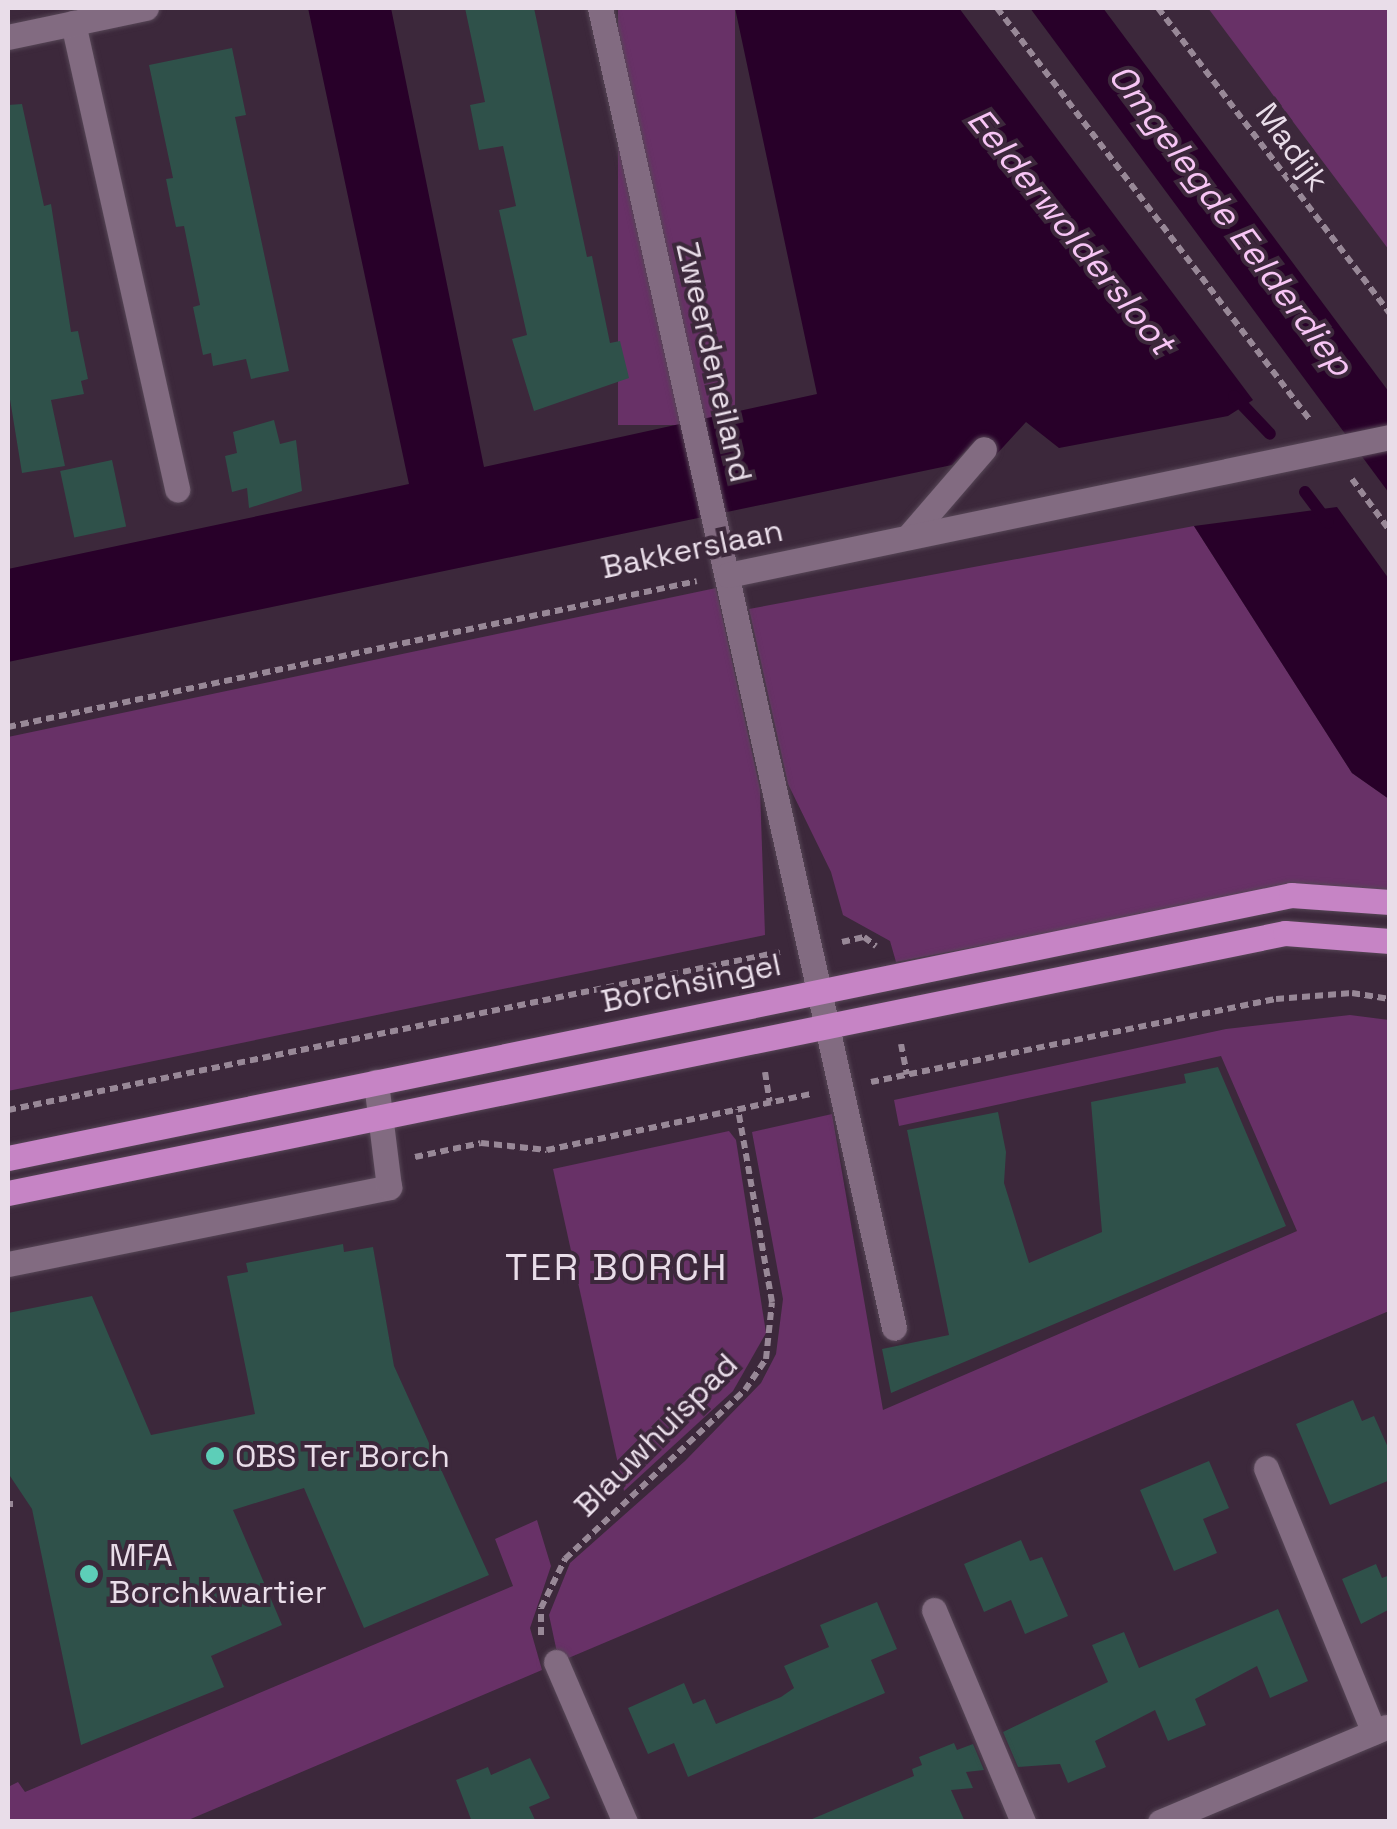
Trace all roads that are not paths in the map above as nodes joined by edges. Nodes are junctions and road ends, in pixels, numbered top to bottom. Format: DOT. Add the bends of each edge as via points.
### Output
graph roads {
  1 [pos="146,8"];
  2 [pos="600,8"];
  3 [pos="73,23"];
  4 [pos="8,37"];
  5 [pos="1390,437"];
  6 [pos="984,449"];
  7 [pos="177,490"];
  8 [pos="908,538"];
  9 [pos="728,575"];
  10 [pos="1390,902"];
  11 [pos="1390,941"];
  12 [pos="820,989"];
  13 [pos="828,1024"];
  14 [pos="376,1082"];
  15 [pos="383,1116"];
  16 [pos="8,1158"];
  17 [pos="8,1192"];
  18 [pos="8,1264"];
  19 [pos="894,1328"];
  20 [pos="1266,1468"];
  21 [pos="934,1610"];
  22 [pos="556,1662"];
  23 [pos="1382,1729"];
  24 [pos="625,1822"];
  25 [pos="1023,1822"];
  26 [pos="1160,1822"];
  1 -- 3 [label="street"];
  2 -- 9 [label="street, Zweerdeneiland"];
  3 -- 4 [label="street"];
  3 -- 7 [label="street"];
  5 -- 8 [label="street, Bakkerslaan"];
  6 -- 8 [label="street"];
  8 -- 9 [label="street, Bakkerslaan"];
  9 -- 12 [label="street, Zweerdeneiland"];
  10 -- 12 [label="main road, Borchsingel" via="1290,895"];
  11 -- 13 [label="main road, Borchsingel" via="1285,933"];
  12 -- 13 [label="street, Zweerdeneiland"];
  12 -- 14 [label="main road, Borchsingel"];
  13 -- 15 [label="main road, Borchsingel"];
  13 -- 19 [label="street, Zweerdeneiland"];
  14 -- 15 [label="street"];
  14 -- 16 [label="main road, Borchsingel"];
  15 -- 17 [label="main road, Borchsingel"];
  15 -- 18 [label="street" via="389,1187"];
  20 -- 23 [label="street"];
  21 -- 25 [label="street"];
  22 -- 24 [label="street"];
  23 -- 26 [label="street"];
}
